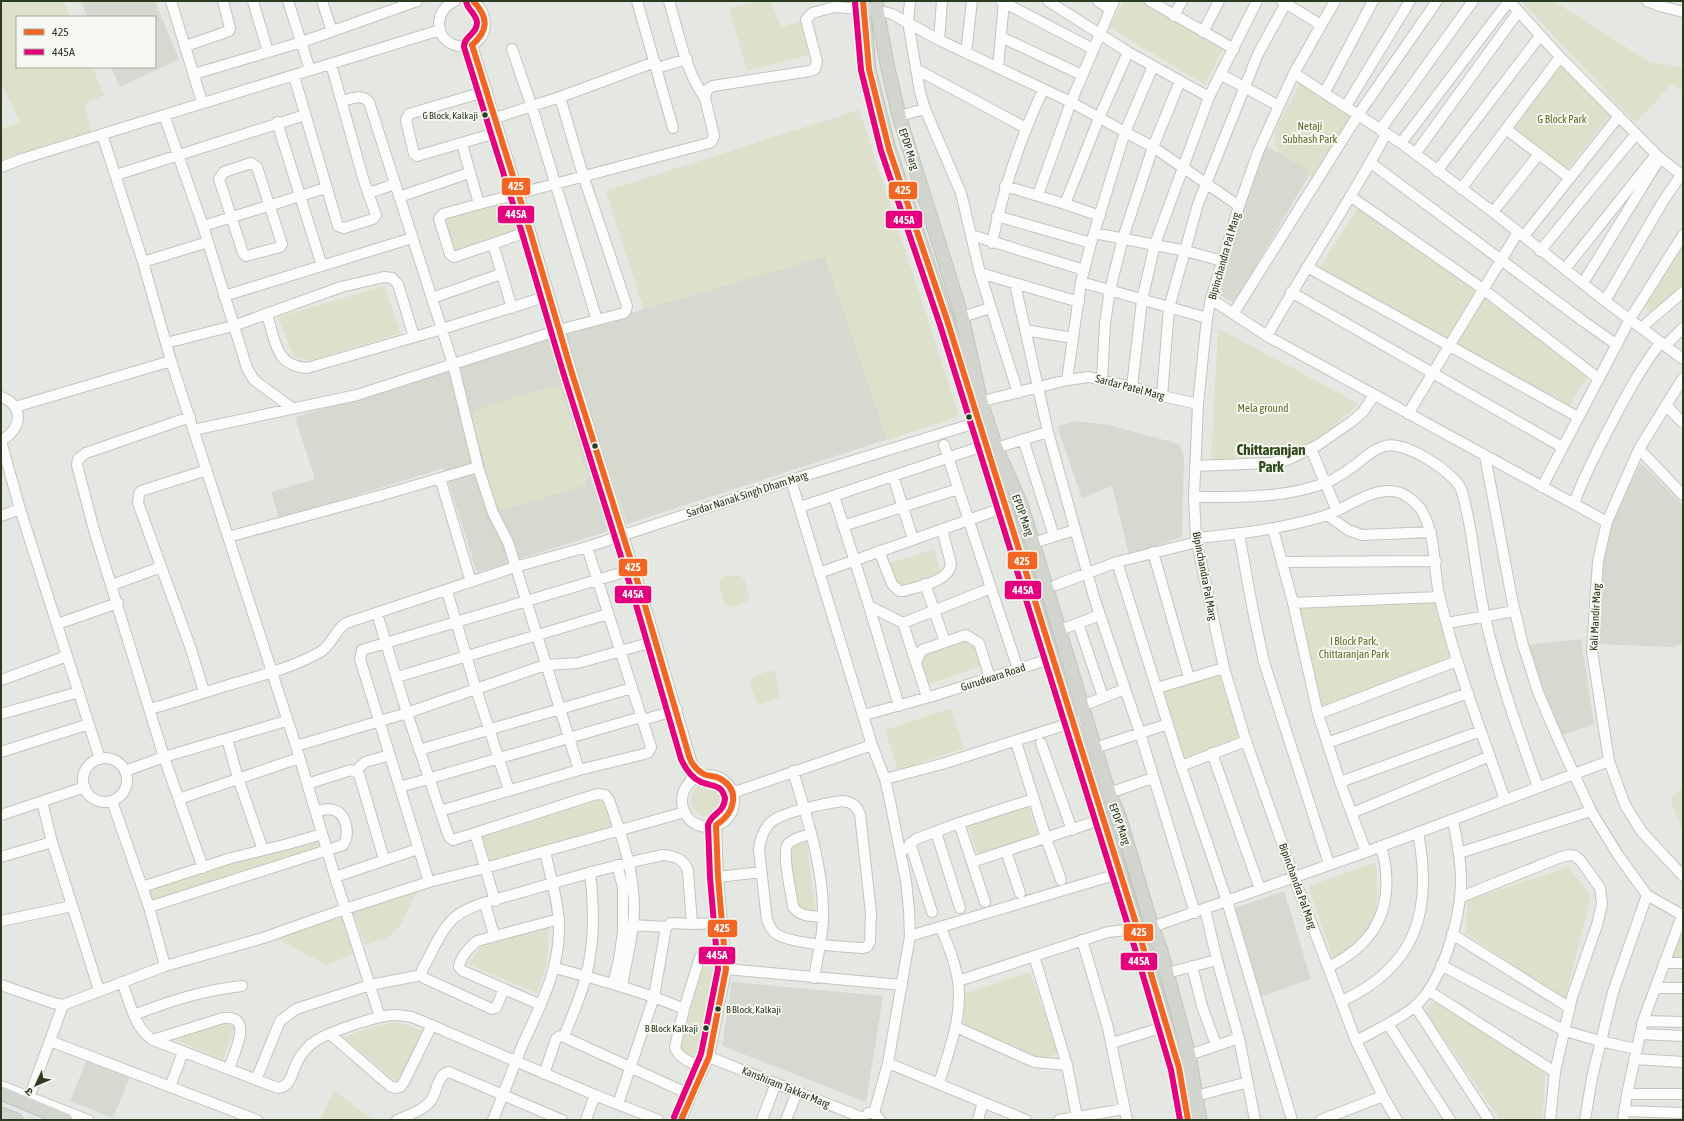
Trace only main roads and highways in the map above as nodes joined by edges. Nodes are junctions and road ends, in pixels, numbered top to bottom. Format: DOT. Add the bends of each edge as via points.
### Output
graph roads {
  1 [pos="863,5"];
  2 [pos="877,5"];
  3 [pos="977,402"];
  4 [pos="991,446"];
  5 [pos="1079,720"];
  6 [pos="1,1093"];
  7 [pos="1,1114"];
  8 [pos="16,1120"];
  9 [pos="66,1120"];
  10 [pos="1188,1120"];
  11 [pos="1200,1120"];
  1 -- 3 [label="main road, EPDP Marg" via="869,69 882,122"];
  2 -- 3 [label="main road, EPDP Marg" via="886,64 899,116 962,318"];
  3 -- 4 [label="main road, EPDP Marg"];
  4 -- 5 [label="main road, EPDP Marg" via="1005,507 1053,658"];
  4 -- 5 [label="main road, EPDP Marg" via="1020,502 1034,543 1082,706"];
  5 -- 10 [label="main road, EPDP Marg" via="1179,1068"];
  5 -- 11 [label="main road, EPDP Marg" via="1095,748 1162,951 1189,1055"];
  6 -- 9 [label="main road" via="28,1100"];
  7 -- 8 [label="main road"];
}
